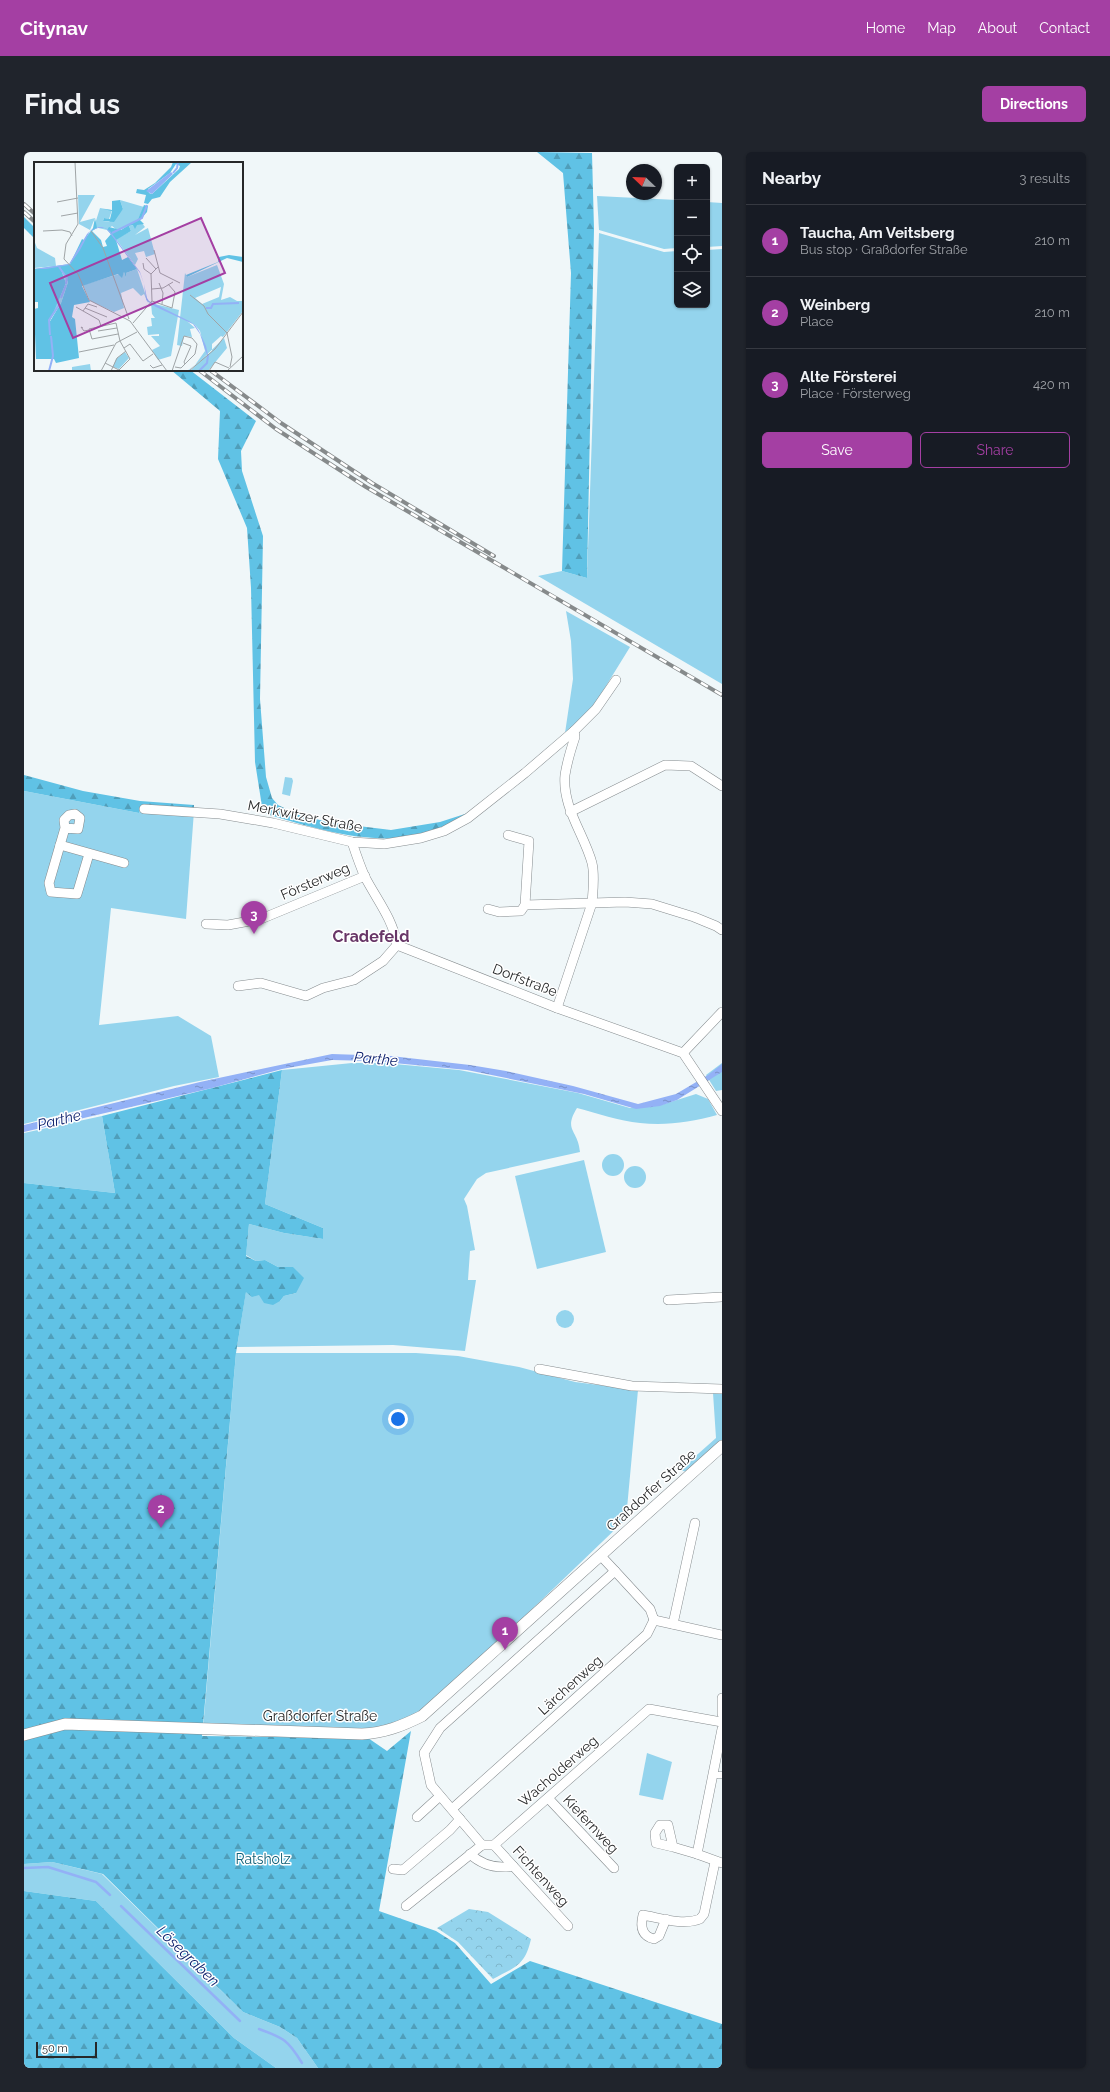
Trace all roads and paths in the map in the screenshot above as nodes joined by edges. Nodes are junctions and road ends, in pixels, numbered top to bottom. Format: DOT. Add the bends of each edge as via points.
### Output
graph roads {
  1 [pos="616,680"];
  2 [pos="574,732"];
  3 [pos="722,786"];
  4 [pos="144,809"];
  5 [pos="570,812"];
  6 [pos="65,828"];
  7 [pos="508,835"];
  8 [pos="352,842"];
  9 [pos="60,846"];
  10 [pos="89,854"];
  11 [pos="124,864"];
  12 [pos="365,876"];
  13 [pos="592,903"];
  14 [pos="525,905"];
  15 [pos="488,909"];
  16 [pos="206,924"];
  17 [pos="722,930"];
  18 [pos="397,944"];
  19 [pos="238,986"];
  20 [pos="557,1008"];
  21 [pos="722,1012"];
  22 [pos="683,1053"];
  23 [pos="722,1111"];
  24 [pos="722,1297"];
  25 [pos="668,1300"];
  26 [pos="539,1369"];
  27 [pos="722,1389"];
  28 [pos="722,1446"];
  29 [pos="695,1523"];
  30 [pos="601,1556"];
  31 [pos="614,1571"];
  32 [pos="654,1620"];
  33 [pos="673,1624"];
  34 [pos="722,1635"];
  35 [pos="722,1698"];
  36 [pos="722,1714"];
  37 [pos="722,1722"];
  38 [pos="722,1729"];
  39 [pos="24,1735"];
  40 [pos="718,1775"];
  41 [pos="440,1796"];
  42 [pos="548,1798"];
  43 [pos="452,1809"];
  44 [pos="417,1817"];
  45 [pos="460,1819"];
  46 [pos="482,1845"];
  47 [pos="494,1845"];
  48 [pos="673,1847"];
  49 [pos="470,1854"];
  50 [pos="697,1854"];
  51 [pos="719,1863"];
  52 [pos="513,1866"];
  53 [pos="614,1868"];
  54 [pos="393,1869"];
  55 [pos="406,1906"];
  56 [pos="666,1919"];
  57 [pos="568,1926"];
  1 -- 2 [label="street, Merkwitzer Straße" via="596,709"];
  2 -- 5 [label="street" via="565,776"];
  2 -- 8 [label="street, Merkwitzer Straße" via="468,818 444,832 384,844"];
  3 -- 5 [label="street" via="691,766 665,765"];
  4 -- 8 [label="street, Merkwitzer Straße" via="273,823"];
  5 -- 13 [label="street" via="592,863"];
  6 -- 9 [label="street"];
  7 -- 14 [label="street" via="530,841"];
  8 -- 12 [label="street"];
  9 -- 10 [label="street"];
  9 -- 10 [label="street" via="49,883 51,892 77,894"];
  10 -- 11 [label="street"];
  12 -- 16 [label="street, Försterweg" via="261,919 228,925"];
  12 -- 18 [label="street" via="389,918"];
  13 -- 14 [label="street"];
  13 -- 17 [label="street" via="652,904 694,917"];
  13 -- 20 [label="street"];
  14 -- 15 [label="street" via="521,911 499,912"];
  18 -- 19 [label="street" via="383,960 354,980 323,988 306,996 261,983"];
  18 -- 20 [label="street, Dorfstraße"];
  20 -- 22 [label="street, Dorfstraße"];
  21 -- 22 [label="street"];
  22 -- 23 [label="street"];
  24 -- 25 [label="street"];
  26 -- 27 [label="street" via="632,1386"];
  28 -- 30 [label="street, Graßdorfer Straße"];
  29 -- 33 [label="street"];
  30 -- 31 [label="street"];
  30 -- 39 [label="street, Graßdorfer Straße" via="422,1716 386,1731 362,1734 65,1724"];
  31 -- 32 [label="street" via="650,1609"];
  31 -- 41 [label="street" via="440,1728 424,1753 431,1785"];
  32 -- 33 [label="street"];
  32 -- 43 [label="street, Lärchenweg" via="647,1634"];
  33 -- 34 [label="street"];
  35 -- 36 [label="street"];
  37 -- 42 [label="street, Wacholderweg" via="649,1709"];
  38 -- 40 [label="street"];
  40 -- 50 [label="street"];
  41 -- 43 [label="street"];
  41 -- 44 [label="street"];
  42 -- 47 [label="street, Wacholderweg"];
  42 -- 53 [label="street, Kiefernweg"];
  43 -- 45 [label="street"];
  45 -- 46 [label="street"];
  45 -- 54 [label="street" via="403,1870"];
  46 -- 47 [label="street"];
  46 -- 49 [label="street"];
  47 -- 52 [label="street, Fichtenweg"];
  48 -- 50 [label="street"];
  49 -- 52 [label="street" via="480,1863 503,1868"];
  49 -- 55 [label="street"];
  50 -- 51 [label="street"];
  51 -- 56 [label="street" via="704,1914 700,1919 686,1922"];
  52 -- 57 [label="street, Fichtenweg"];
}
